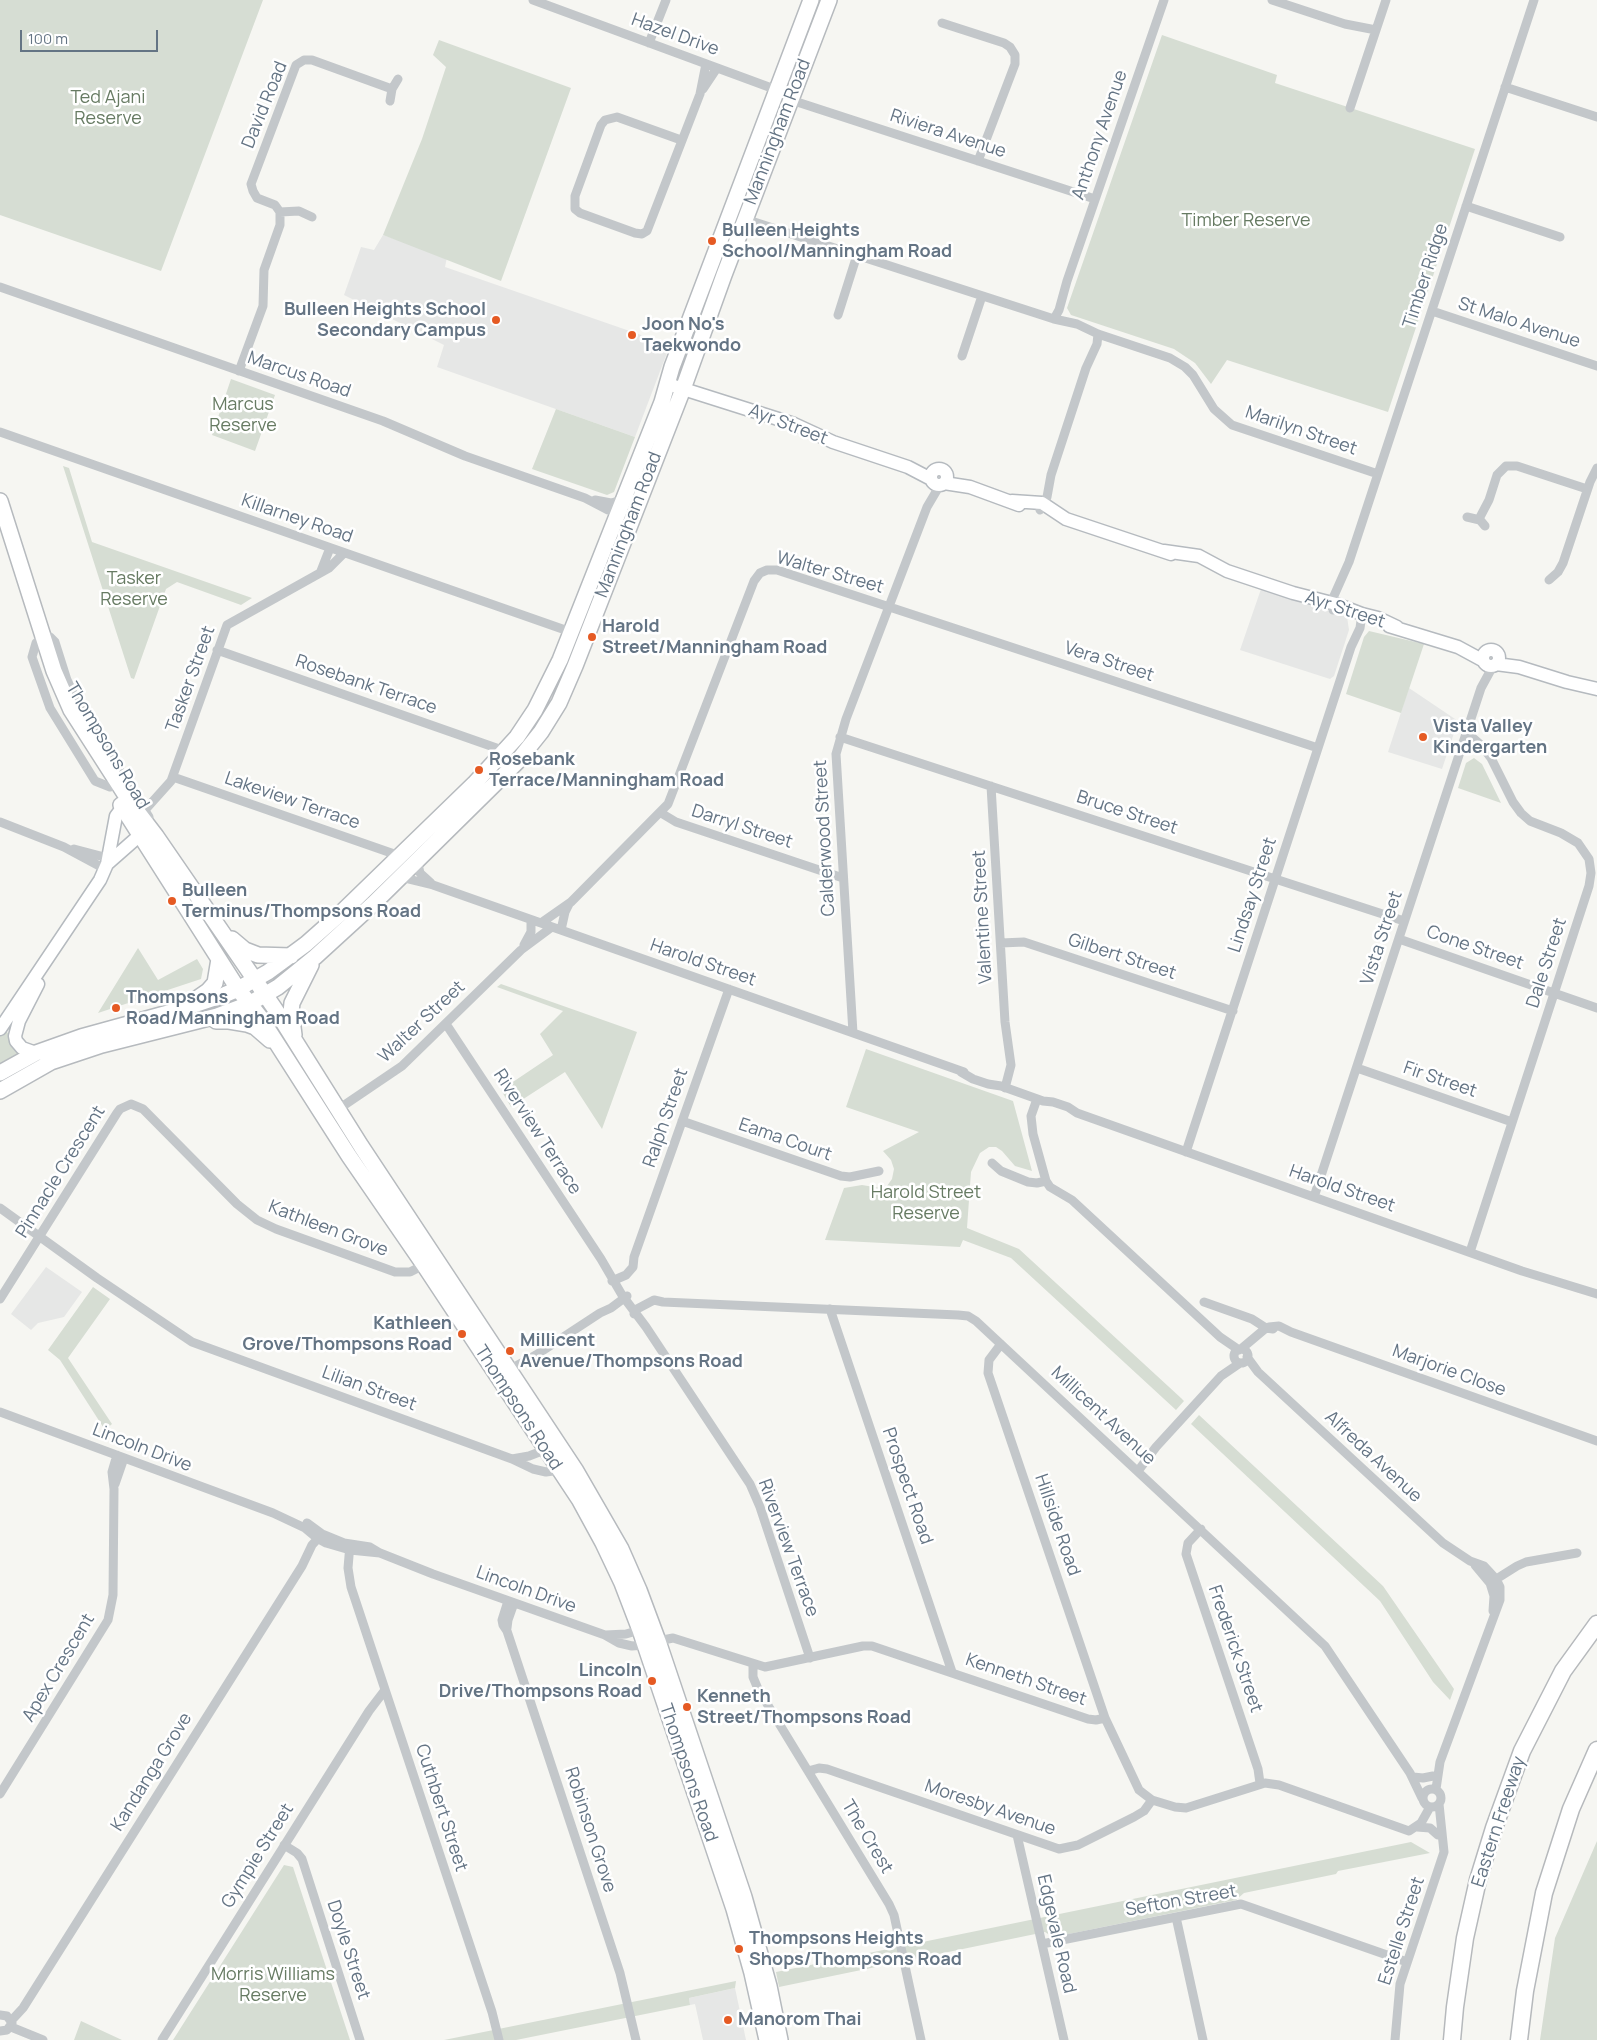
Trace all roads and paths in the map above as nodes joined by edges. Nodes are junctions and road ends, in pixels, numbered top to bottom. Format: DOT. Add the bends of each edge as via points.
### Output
graph roads {
  1 [pos="533,0"];
  2 [pos="666,0"];
  3 [pos="811,0"];
  4 [pos="829,0"];
  5 [pos="1164,0"];
  6 [pos="1272,0"];
  7 [pos="1386,0"];
  8 [pos="1534,0"];
  9 [pos="942,23"];
  10 [pos="1374,34"];
  11 [pos="649,43"];
  12 [pos="706,64"];
  13 [pos="717,68"];
  14 [pos="398,79"];
  15 [pos="1505,87"];
  16 [pos="392,89"];
  17 [pos="777,90"];
  18 [pos="700,94"];
  19 [pos="791,100"];
  20 [pos="390,101"];
  21 [pos="1350,108"];
  22 [pos="1597,118"];
  23 [pos="682,140"];
  24 [pos="978,161"];
  25 [pos="1095,199"];
  26 [pos="1466,206"];
  27 [pos="280,212"];
  28 [pos="312,217"];
  29 [pos="745,219"];
  30 [pos="1560,237"];
  31 [pos="858,255"];
  32 [pos="0,287"];
  33 [pos="982,296"];
  34 [pos="1432,311"];
  35 [pos="838,315"];
  36 [pos="1054,319"];
  37 [pos="1098,334"];
  38 [pos="962,356"];
  39 [pos="1597,366"];
  40 [pos="239,371"];
  41 [pos="667,384"];
  42 [pos="683,389"];
  43 [pos="0,432"];
  44 [pos="13,437"];
  45 [pos="0,438"];
  46 [pos="1597,468"];
  47 [pos="1378,474"];
  48 [pos="938,479"];
  49 [pos="1587,489"];
  50 [pos="585,498"];
  51 [pos="0,501"];
  52 [pos="1041,505"];
  53 [pos="619,507"];
  54 [pos="633,515"];
  55 [pos="1467,517"];
  56 [pos="0,530"];
  57 [pos="330,548"];
  58 [pos="344,553"];
  59 [pos="322,571"];
  60 [pos="1549,580"];
  61 [pos="1334,606"];
  62 [pos="889,607"];
  63 [pos="1360,619"];
  64 [pos="571,632"];
  65 [pos="40,640"];
  66 [pos="217,650"];
  67 [pos="1490,660"];
  68 [pos="1597,688"];
  69 [pos="1466,732"];
  70 [pos="840,737"];
  71 [pos="1318,748"];
  72 [pos="505,751"];
  73 [pos="173,777"];
  74 [pos="991,786"];
  75 [pos="126,805"];
  76 [pos="660,813"];
  77 [pos="0,822"];
  78 [pos="143,823"];
  79 [pos="400,856"];
  80 [pos="417,860"];
  81 [pos="108,862"];
  82 [pos="400,877"];
  83 [pos="843,878"];
  84 [pos="1275,879"];
  85 [pos="433,885"];
  86 [pos="571,902"];
  87 [pos="531,920"];
  88 [pos="1404,921"];
  89 [pos="541,923"];
  90 [pos="217,924"];
  91 [pos="552,927"];
  92 [pos="561,930"];
  93 [pos="1399,939"];
  94 [pos="1001,943"];
  95 [pos="522,950"];
  96 [pos="53,952"];
  97 [pos="291,956"];
  98 [pos="315,957"];
  99 [pos="219,959"];
  100 [pos="254,980"];
  101 [pos="729,989"];
  102 [pos="238,990"];
  103 [pos="1554,993"];
  104 [pos="266,995"];
  105 [pos="249,1004"];
  106 [pos="1597,1008"];
  107 [pos="179,1010"];
  108 [pos="1233,1010"];
  109 [pos="195,1023"];
  110 [pos="446,1024"];
  111 [pos="0,1029"];
  112 [pos="852,1033"];
  113 [pos="295,1041"];
  114 [pos="282,1051"];
  115 [pos="36,1053"];
  116 [pos="1357,1068"];
  117 [pos="0,1074"];
  118 [pos="1006,1088"];
  119 [pos="0,1091"];
  120 [pos="1037,1099"];
  121 [pos="143,1109"];
  122 [pos="337,1110"];
  123 [pos="682,1121"];
  124 [pos="1512,1122"];
  125 [pos="1186,1152"];
  126 [pos="992,1163"];
  127 [pos="879,1172"];
  128 [pos="1046,1181"];
  129 [pos="1314,1197"];
  130 [pos="0,1208"];
  131 [pos="39,1236"];
  132 [pos="1470,1252"];
  133 [pos="429,1261"];
  134 [pos="615,1279"];
  135 [pos="1597,1294"];
  136 [pos="624,1296"];
  137 [pos="0,1299"];
  138 [pos="1204,1302"];
  139 [pos="830,1310"];
  140 [pos="637,1312"];
  141 [pos="1268,1328"];
  142 [pos="1001,1344"];
  143 [pos="1240,1356"];
  144 [pos="507,1375"];
  145 [pos="0,1412"];
  146 [pos="1597,1441"];
  147 [pos="546,1450"];
  148 [pos="564,1452"];
  149 [pos="121,1457"];
  150 [pos="512,1459"];
  151 [pos="558,1468"];
  152 [pos="1135,1469"];
  153 [pos="1201,1529"];
  154 [pos="320,1537"];
  155 [pos="349,1548"];
  156 [pos="1577,1553"];
  157 [pos="1493,1581"];
  158 [pos="511,1602"];
  159 [pos="1597,1624"];
  160 [pos="640,1630"];
  161 [pos="605,1635"];
  162 [pos="652,1643"];
  163 [pos="810,1658"];
  164 [pos="754,1665"];
  165 [pos="952,1672"];
  166 [pos="385,1690"];
  167 [pos="1105,1718"];
  168 [pos="1597,1750"];
  169 [pos="1440,1762"];
  170 [pos="808,1771"];
  171 [pos="1411,1775"];
  172 [pos="1433,1776"];
  173 [pos="1260,1784"];
  174 [pos="0,1794"];
  175 [pos="1430,1798"];
  176 [pos="1152,1800"];
  177 [pos="1394,1825"];
  178 [pos="1417,1827"];
  179 [pos="1017,1835"];
  180 [pos="1438,1835"];
  181 [pos="283,1847"];
  182 [pos="1441,1862"];
  183 [pos="1176,1917"];
  184 [pos="1042,1944"];
  185 [pos="1407,1962"];
  186 [pos="4,2025"];
  187 [pos="43,2040"];
  188 [pos="162,2040"];
  189 [pos="360,2040"];
  190 [pos="499,2040"];
  191 [pos="636,2040"];
  192 [pos="767,2040"];
  193 [pos="780,2040"];
  194 [pos="921,2040"];
  195 [pos="1064,2040"];
  196 [pos="1203,2040"];
  197 [pos="1395,2040"];
  198 [pos="1452,2040"];
  199 [pos="1519,2040"];
  1 -- 11 [label="street, Hazel Drive"];
  2 -- 11 [label="street"];
  3 -- 17 [label="main road, Manningham Road"];
  4 -- 19 [label="main road, Manningham Road"];
  5 -- 25 [label="street, Anthony Avenue"];
  6 -- 10 [label="street"];
  7 -- 10 [label="street"];
  8 -- 15 [label="street, Timber Ridge"];
  9 -- 24 [label="street" via="1004,43 1015,55 1015,64"];
  10 -- 21 [label="street"];
  11 -- 12 [label="street, Hazel Drive"];
  12 -- 13 [label="street, Hazel Drive"];
  12 -- 18 [label="street"];
  13 -- 17 [label="street, Hazel Drive"];
  13 -- 18 [label="street"];
  14 -- 16 [label="street"];
  15 -- 22 [label="street"];
  15 -- 26 [label="street, Timber Ridge"];
  16 -- 20 [label="street"];
  16 -- 27 [label="street, David Road" via="312,60 296,65 251,184 258,198"];
  17 -- 41 [label="main road, Manningham Road"];
  18 -- 23 [label="street"];
  19 -- 24 [label="street, Riviera Avenue"];
  19 -- 29 [label="main road, Manningham Road"];
  23 -- 23 [label="street" via="644,233 635,233 575,209 575,196 605,120 617,117"];
  24 -- 25 [label="street, Riviera Avenue"];
  25 -- 36 [label="street, Anthony Avenue"];
  26 -- 30 [label="street"];
  26 -- 34 [label="street, Timber Ridge"];
  27 -- 28 [label="street, David Road" via="299,211"];
  27 -- 40 [label="street" via="280,224 264,270 264,301"];
  29 -- 31 [label="street, Marilyn Street"];
  29 -- 42 [label="main road, Manningham Road"];
  31 -- 33 [label="street, Marilyn Street"];
  31 -- 35 [label="street"];
  32 -- 40 [label="street, Marcus Road"];
  33 -- 36 [label="street, Marilyn Street"];
  33 -- 38 [label="street"];
  34 -- 39 [label="street, St Malo Avenue"];
  34 -- 47 [label="street, Timber Ridge"];
  36 -- 37 [label="street, Marilyn Street" via="1078,324"];
  37 -- 47 [label="street, Marilyn Street" via="1177,362 1193,375 1214,409 1232,424"];
  37 -- 52 [label="street" via="1090,348"];
  40 -- 50 [label="street, Marcus Road" via="383,421 465,456"];
  41 -- 42 [label="street, Ayr Street"];
  41 -- 53 [label="main road, Manningham Road"];
  42 -- 48 [label="street, Ayr Street" via="794,424 833,442"];
  42 -- 54 [label="main road, Manningham Road"];
  43 -- 44 [label="street, Killarney Road"];
  44 -- 45 [label="street, Killarney Road"];
  44 -- 57 [label="street, Killarney Road"];
  46 -- 49 [label="street"];
  47 -- 61 [label="street, Timber Ridge"];
  48 -- 52 [label="street, Ayr Street" via="1027,508"];
  48 -- 62 [label="street, Calderwood Street"];
  49 -- 55 [label="street" via="1517,466 1506,466 1497,475 1482,523"];
  49 -- 60 [label="street" via="1563,563"];
  50 -- 53 [label="street, Marcus Road"];
  50 -- 53 [label="street, Marcus Road"];
  51 -- 65 [label="main road, Thompsons Road"];
  52 -- 61 [label="street, Ayr Street" via="1051,517 1164,551 1199,556 1227,571"];
  53 -- 54 [label="street, Marcus Road"];
  53 -- 64 [label="main road, Manningham Road"];
  54 -- 80 [label="main road, Manningham Road" via="550,719 517,762"];
  56 -- 65 [label="main road, Thompsons Road"];
  57 -- 58 [label="street, Killarney Road"];
  57 -- 59 [label="street"];
  58 -- 59 [label="street, Tasker Street"];
  58 -- 64 [label="street, Killarney Road"];
  59 -- 66 [label="street, Tasker Street" via="229,624"];
  61 -- 63 [label="street, Ayr Street"];
  62 -- 70 [label="street, Calderwood Street"];
  62 -- 71 [label="street, Vera Street"];
  62 -- 76 [label="street, Walter Street" via="777,570 760,573 754,581 671,798"];
  63 -- 67 [label="street, Ayr Street" via="1378,618"];
  63 -- 71 [label="street, Lindsay Street"];
  64 -- 72 [label="main road, Manningham Road" via="544,695"];
  65 -- 75 [label="main road, Thompsons Road" via="71,710"];
  65 -- 75 [label="main road, Thompsons Road" via="48,681 64,715 110,787"];
  65 -- 78 [label="street, Thompsons Road" via="50,636 55,642 79,706"];
  66 -- 72 [label="street, Rosebank Terrace"];
  66 -- 73 [label="street, Tasker Street"];
  67 -- 68 [label="street, Ayr Street"];
  67 -- 69 [label="street, Vista Street"];
  69 -- 88 [label="street, Vista Street"];
  69 -- 103 [label="street, Dale Street" via="1491,758 1520,813 1535,824 1574,840 1589,859 1589,886"];
  70 -- 74 [label="street, Bruce Street"];
  70 -- 83 [label="street, Calderwood Street" via="836,759"];
  71 -- 84 [label="street, Lindsay Street"];
  72 -- 79 [label="main road, Manningham Road"];
  73 -- 78 [label="street, Tasker Street"];
  73 -- 79 [label="street, Lakeview Terrace"];
  74 -- 84 [label="street, Bruce Street"];
  74 -- 94 [label="street, Valentine Street"];
  75 -- 78 [label="main road, Thompsons Road"];
  75 -- 81 [label="street" via="116,816"];
  76 -- 83 [label="street, Darryl Street" via="676,822"];
  76 -- 86 [label="street, Walter Street"];
  77 -- 81 [label="street"];
  78 -- 81 [label="street"];
  78 -- 90 [label="main road, Thompsons Road" via="156,836"];
  78 -- 99 [label="main road, Thompsons Road"];
  79 -- 97 [label="main road, Manningham Road" via="319,934"];
  80 -- 82 [label="main road, Manningham Road"];
  80 -- 85 [label="street" via="420,873"];
  81 -- 96 [label="street" via="94,890"];
  82 -- 85 [label="street, Harold Street"];
  82 -- 98 [label="main road, Manningham Road"];
  83 -- 112 [label="street, Calderwood Street"];
  84 -- 88 [label="street, Bruce Street"];
  84 -- 108 [label="street, Lindsay Street"];
  85 -- 87 [label="street, Harold Street"];
  86 -- 89 [label="street, Walter Street"];
  86 -- 92 [label="street, Walter Street"];
  87 -- 89 [label="street, Harold Street"];
  87 -- 95 [label="street, Walter Street" via="531,932"];
  88 -- 93 [label="street, Vista Street"];
  89 -- 91 [label="street, Harold Street"];
  90 -- 97 [label="main road" via="237,945 251,953 266,957"];
  90 -- 100 [label="main road, Thompsons Road"];
  91 -- 92 [label="street, Harold Street"];
  91 -- 95 [label="street, Walter Street"];
  92 -- 101 [label="street, Harold Street"];
  93 -- 103 [label="street, Cone Street"];
  93 -- 116 [label="street, Vista Street"];
  94 -- 108 [label="street, Gilbert Street" via="1024,942"];
  94 -- 118 [label="street, Valentine Street" via="1011,1069"];
  95 -- 110 [label="street, Walter Street"];
  96 -- 111 [label="street"];
  96 -- 115 [label="street" via="14,1036 18,1045"];
  97 -- 100 [label="main road, Manningham Road"];
  98 -- 104 [label="main road, Manningham Road"];
  98 -- 113 [label="main road" via="292,1003"];
  99 -- 102 [label="main road, Thompsons Road"];
  99 -- 107 [label="main road" via="217,978 212,987"];
  100 -- 102 [label="main road, Manningham Road"];
  100 -- 104 [label="main road, Thompsons Road"];
  101 -- 112 [label="street, Harold Street"];
  101 -- 123 [label="street, Ralph Street"];
  102 -- 105 [label="main road, Thompsons Road"];
  102 -- 107 [label="main road, Manningham Road"];
  103 -- 106 [label="street, Cone Street"];
  103 -- 124 [label="street, Dale Street"];
  104 -- 105 [label="main road, Manningham Road"];
  104 -- 113 [label="main road, Thompsons Road"];
  105 -- 109 [label="main road, Manningham Road"];
  105 -- 114 [label="main road, Thompsons Road"];
  107 -- 115 [label="main road, Manningham Road" via="81,1036"];
  108 -- 125 [label="street, Lindsay Street"];
  109 -- 114 [label="main road" via="229,1021 247,1024 262,1032"];
  109 -- 119 [label="main road, Manningham Road" via="69,1055 35,1069"];
  110 -- 122 [label="street, Walter Street" via="397,1071"];
  110 -- 134 [label="street, Riverview Terrace"];
  112 -- 118 [label="street, Harold Street" via="961,1072 990,1079"];
  113 -- 122 [label="main road, Thompsons Road"];
  114 -- 133 [label="main road, Thompsons Road" via="349,1156"];
  115 -- 117 [label="main road, Manningham Road"];
  116 -- 124 [label="street, Fir Street"];
  116 -- 129 [label="street, Vista Street"];
  118 -- 120 [label="street, Harold Street"];
  120 -- 125 [label="street, Harold Street" via="1051,1107 1077,1113"];
  120 -- 128 [label="street" via="1032,1116 1032,1134"];
  121 -- 131 [label="street, Pinnacle Crescent" via="131,1104 117,1113"];
  121 -- 133 [label="street, Kathleen Grove" via="257,1220 395,1272 410,1272"];
  122 -- 133 [label="main road, Thompsons Road"];
  123 -- 127 [label="street, Eama Court" via="841,1176"];
  123 -- 134 [label="street, Ralph Street" via="634,1257"];
  124 -- 132 [label="street, Dale Street"];
  125 -- 129 [label="street, Harold Street"];
  126 -- 128 [label="street" via="1001,1171 1028,1182"];
  128 -- 143 [label="street, Alfreda Avenue" via="1054,1190 1072,1200"];
  129 -- 132 [label="street, Harold Street"];
  130 -- 131 [label="street, Lilian Street"];
  131 -- 137 [label="street, Pinnacle Crescent"];
  131 -- 150 [label="street, Lilian Street" via="192,1342"];
  132 -- 135 [label="street, Harold Street"];
  133 -- 144 [label="main road, Thompsons Road"];
  134 -- 136 [label="street, Riverview Terrace"];
  136 -- 140 [label="street, Riverview Terrace"];
  136 -- 144 [label="street"];
  138 -- 141 [label="street, Marjorie Close"];
  139 -- 140 [label="street, Millicent Avenue" via="663,1302"];
  139 -- 142 [label="street, Millicent Avenue" via="964,1316 976,1321"];
  139 -- 165 [label="street, Prospect Road"];
  140 -- 163 [label="street, Riverview Terrace" via="755,1493"];
  141 -- 143 [label="street"];
  141 -- 146 [label="street, Marjorie Close" via="1291,1332"];
  142 -- 152 [label="street, Millicent Avenue"];
  142 -- 167 [label="street, Hillside Road" via="989,1360 988,1373"];
  143 -- 152 [label="street"];
  143 -- 157 [label="street, Alfreda Avenue" via="1443,1543"];
  144 -- 147 [label="main road, Thompsons Road"];
  144 -- 148 [label="main road, Thompsons Road"];
  145 -- 149 [label="street, Lincoln Drive"];
  147 -- 148 [label="street"];
  147 -- 150 [label="street"];
  147 -- 151 [label="main road, Thompsons Road"];
  148 -- 151 [label="street"];
  148 -- 162 [label="main road, Thompsons Road" via="631,1570"];
  149 -- 154 [label="street, Lincoln Drive" via="304,1522"];
  149 -- 174 [label="street, Apex Crescent" via="112,1472 113,1595 108,1620"];
  150 -- 151 [label="street, Lilian Street" via="540,1472"];
  151 -- 160 [label="main road, Thompsons Road" via="603,1543"];
  152 -- 153 [label="street, Millicent Avenue"];
  153 -- 171 [label="street, Millicent Avenue" via="1326,1646"];
  153 -- 173 [label="street, Frederick Street" via="1188,1543 1186,1554 1258,1769"];
  154 -- 155 [label="street, Lincoln Drive"];
  154 -- 186 [label="street, Kandanga Grove" via="31,1996"];
  155 -- 158 [label="street, Lincoln Drive" via="364,1545"];
  155 -- 166 [label="street, Cuthbert Street" via="351,1587"];
  156 -- 157 [label="street" via="1526,1562"];
  157 -- 169 [label="street, Estelle Street" via="1491,1621"];
  158 -- 161 [label="street, Lincoln Drive"];
  158 -- 191 [label="street, Robinson Grove" via="502,1620 620,1973"];
  159 -- 198 [label="highway, Eastern Freeway" via="1563,1670 1522,1751 1494,1828 1478,1880 1466,1938 1454,2007"];
  160 -- 161 [label="street, Lincoln Drive"];
  160 -- 162 [label="main road" via="648,1632"];
  161 -- 162 [label="street, Lincoln Drive" via="625,1645"];
  162 -- 164 [label="street, Kenneth Street" via="673,1638"];
  162 -- 192 [label="main road, Thompsons Road" via="734,1909"];
  162 -- 193 [label="main road, Thompsons Road" via="744,1897 769,1986"];
  163 -- 164 [label="street, Kenneth Street" via="769,1667"];
  163 -- 165 [label="street, Kenneth Street" via="872,1646"];
  164 -- 170 [label="street, The Crest" via="753,1676 758,1688"];
  165 -- 167 [label="street, Kenneth Street" via="1088,1719"];
  166 -- 181 [label="street, Gympie Street"];
  166 -- 190 [label="street, Cuthbert Street"];
  167 -- 176 [label="street, Kenneth Street" via="1136,1784 1142,1794"];
  168 -- 199 [label="highway" via="1571,1809 1544,1894"];
  169 -- 172 [label="street, Estelle Street"];
  169 -- 175 [label="street, Estelle Street"];
  170 -- 179 [label="street, Moresby Avenue" via="827,1769"];
  170 -- 194 [label="street, The Crest" via="892,1909"];
  171 -- 172 [label="street"];
  171 -- 175 [label="street, Millicent Avenue"];
  172 -- 175 [label="street, Estelle Street"];
  173 -- 176 [label="street, Kenneth Street" via="1186,1808"];
  173 -- 177 [label="street, Kenneth Street" via="1275,1784"];
  175 -- 177 [label="street" via="1414,1822"];
  175 -- 178 [label="street"];
  175 -- 180 [label="street, Estelle Street"];
  175 -- 182 [label="street, Estelle Street" via="1444,1846"];
  176 -- 179 [label="street, Moresby Avenue" via="1141,1813 1071,1847 1054,1848"];
  177 -- 178 [label="street, Kenneth Street" via="1409,1831"];
  178 -- 180 [label="street" via="1430,1828"];
  179 -- 184 [label="street, Edgevale Road"];
  180 -- 182 [label="street, Estelle Street"];
  181 -- 188 [label="street, Gympie Street"];
  181 -- 189 [label="street, Doyle Street" via="300,1855"];
  182 -- 185 [label="street, Estelle Street"];
  183 -- 184 [label="street, Sefton Street"];
  183 -- 185 [label="street, Sefton Street" via="1245,1905"];
  183 -- 196 [label="street"];
  184 -- 195 [label="street, Edgevale Road"];
  185 -- 197 [label="street, Estelle Street" via="1398,1992"];
  186 -- 187 [label="street"];
}
